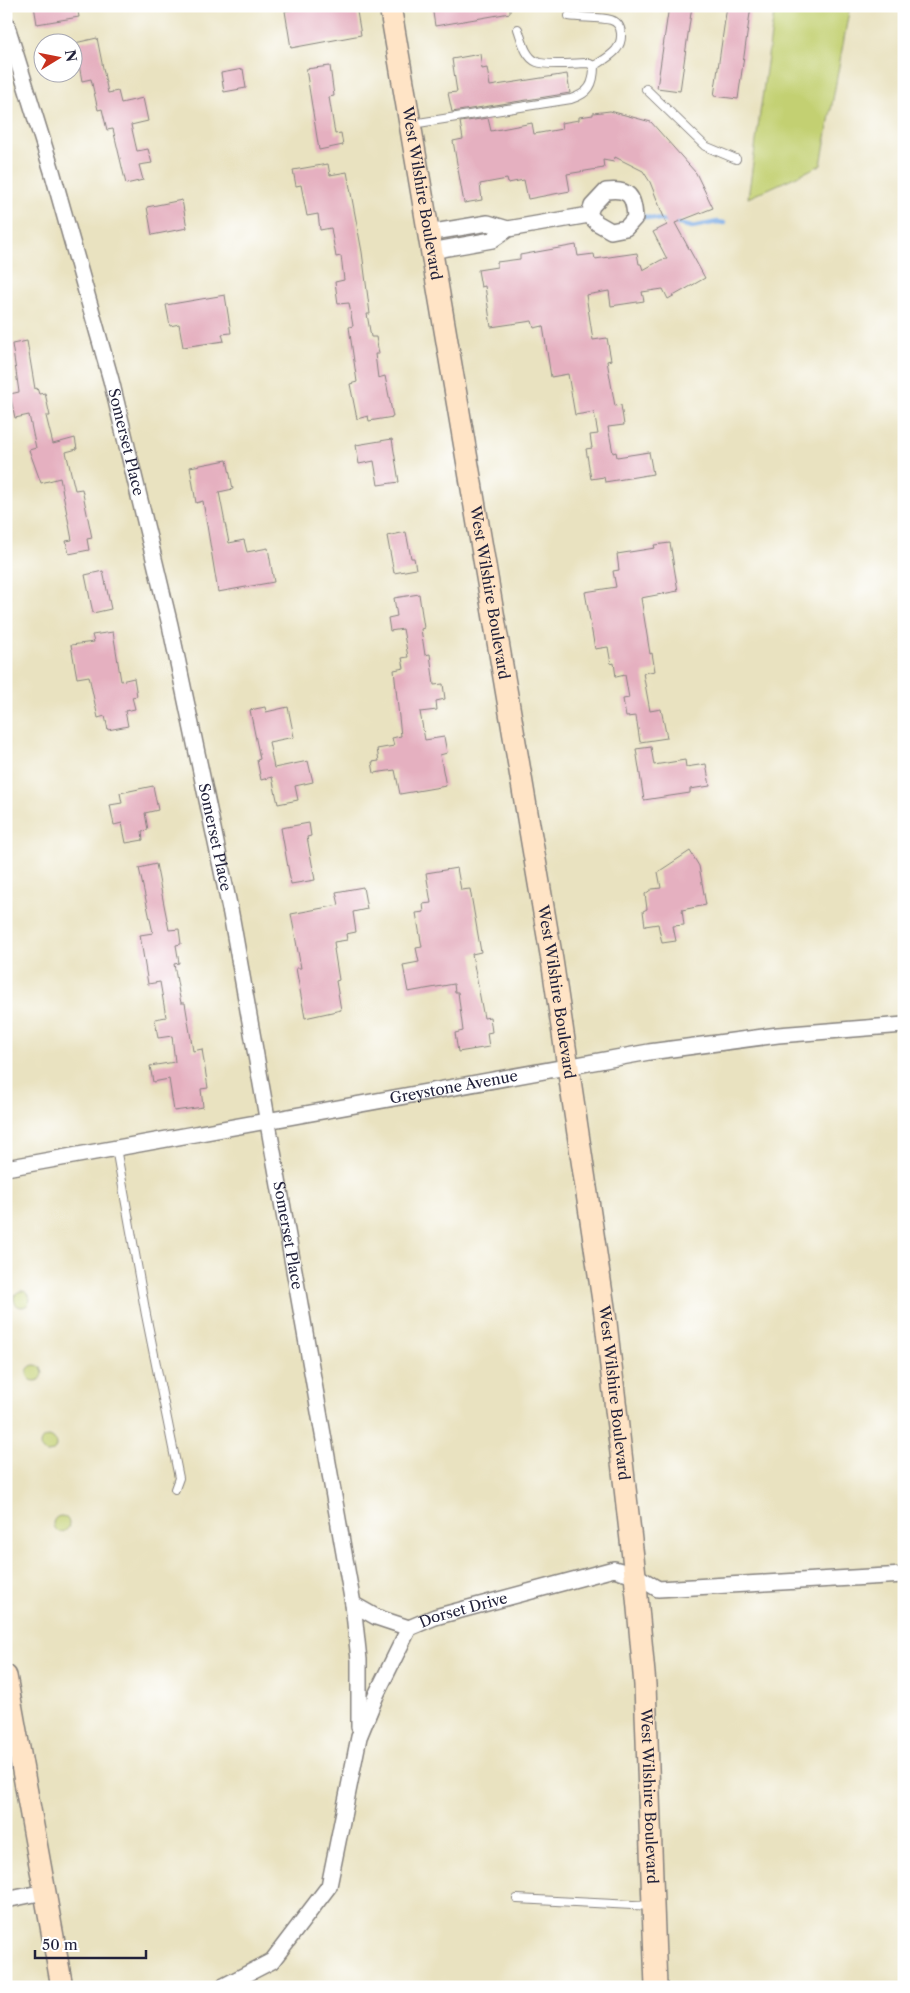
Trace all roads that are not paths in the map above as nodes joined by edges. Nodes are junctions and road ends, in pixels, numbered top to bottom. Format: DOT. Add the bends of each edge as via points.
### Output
graph roads {
  1 [pos="390,6"];
  2 [pos="568,16"];
  3 [pos="6,23"];
  4 [pos="518,29"];
  5 [pos="594,66"];
  6 [pos="646,89"];
  7 [pos="410,125"];
  8 [pos="736,159"];
  9 [pos="590,215"];
  10 [pos="430,242"];
  11 [pos="904,1025"];
  12 [pos="569,1066"];
  13 [pos="268,1122"];
  14 [pos="116,1148"];
  15 [pos="6,1168"];
  16 [pos="175,1489"];
  17 [pos="635,1575"];
  18 [pos="904,1575"];
  19 [pos="353,1604"];
  20 [pos="409,1628"];
  21 [pos="7,1686"];
  22 [pos="359,1738"];
  23 [pos="44,1892"];
  24 [pos="517,1899"];
  25 [pos="6,1900"];
  26 [pos="654,1906"];
  27 [pos="62,1987"];
  28 [pos="222,1987"];
  29 [pos="656,1987"];
  1 -- 7 [label="street, West Wilshire Boulevard"];
  2 -- 5 [label="lane" via="618,23 621,37 617,49"];
  3 -- 13 [label="street, Somerset Place" via="111,380 170,625 231,914"];
  4 -- 5 [label="lane" via="524,48 538,63 588,63"];
  5 -- 7 [label="lane" via="591,84 583,95 571,99"];
  6 -- 8 [label="lane" via="705,146"];
  7 -- 10 [label="street, West Wilshire Boulevard"];
  9 -- 10 [label="street" via="508,229 492,240"];
  10 -- 12 [label="street, West Wilshire Boulevard"];
  11 -- 12 [label="street, Greystone Avenue" via="778,1035"];
  12 -- 13 [label="street, Greystone Avenue"];
  12 -- 17 [label="street, West Wilshire Boulevard" via="606,1319"];
  13 -- 14 [label="street, Greystone Avenue"];
  13 -- 19 [label="street, Somerset Place"];
  14 -- 15 [label="street, Greystone Avenue"];
  14 -- 16 [label="lane" via="178,1478"];
  17 -- 18 [label="street, Dorset Drive" via="658,1589"];
  17 -- 20 [label="street, Dorset Drive" via="614,1570 435,1616"];
  17 -- 26 [label="street, West Wilshire Boulevard" via="645,1685"];
  19 -- 20 [label="street" via="376,1617"];
  19 -- 22 [label="street, Somerset Place" via="359,1660"];
  20 -- 22 [label="street, Dorset Drive"];
  21 -- 23 [label="street"];
  22 -- 28 [label="street, Dorset Drive" via="329,1886 272,1961"];
  23 -- 25 [label="street"];
  23 -- 27 [label="street"];
  24 -- 26 [label="lane"];
  26 -- 29 [label="street, West Wilshire Boulevard"];
}
